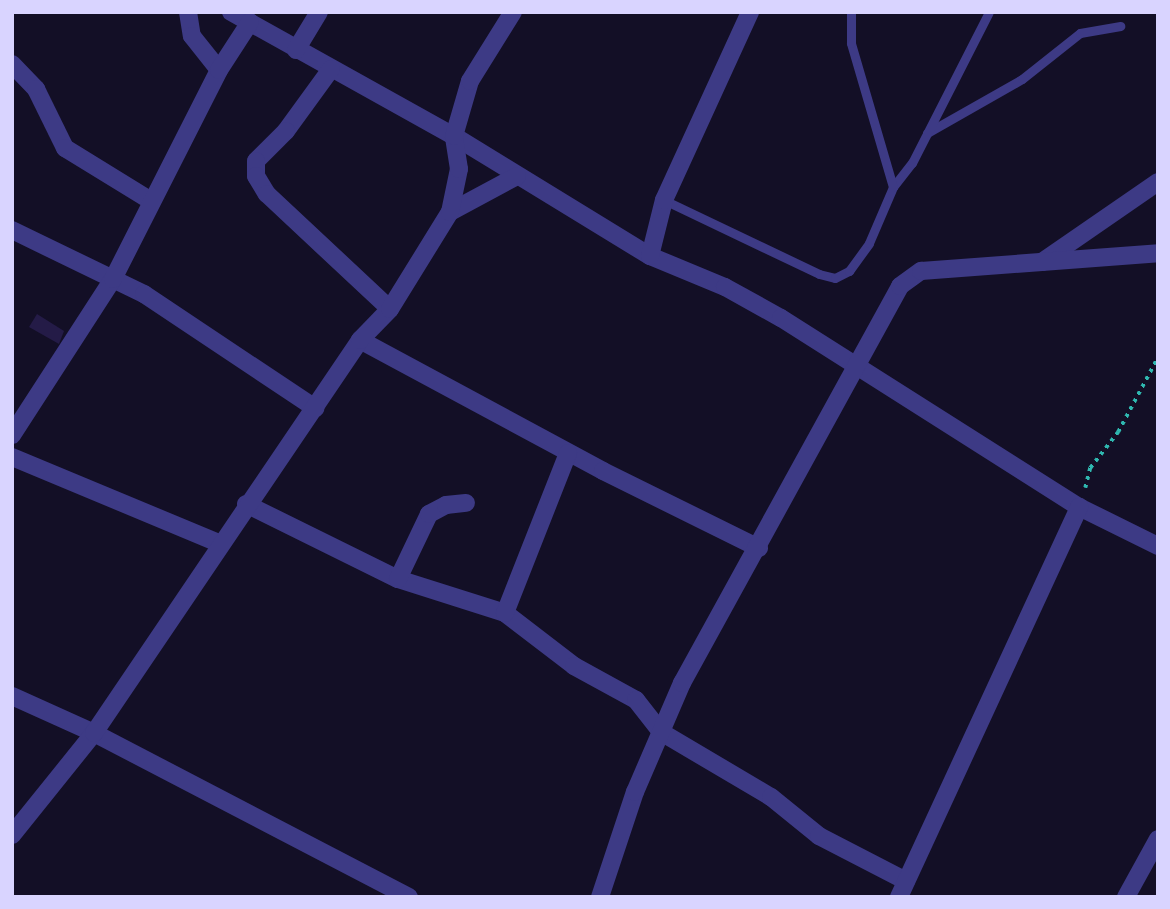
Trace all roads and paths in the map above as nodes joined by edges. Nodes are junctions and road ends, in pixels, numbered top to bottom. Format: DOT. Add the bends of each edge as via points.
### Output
graph roads {
  1 [pos="188,12"];
  2 [pos="231,12"];
  3 [pos="319,12"];
  4 [pos="513,12"];
  5 [pos="750,12"];
  6 [pos="851,12"];
  7 [pos="989,12"];
  8 [pos="250,23"];
  9 [pos="1120,26"];
  10 [pos="296,50"];
  11 [pos="12,64"];
  12 [pos="331,69"];
  13 [pos="219,70"];
  14 [pos="928,133"];
  15 [pos="454,136"];
  16 [pos="517,176"];
  17 [pos="1158,182"];
  18 [pos="893,187"];
  19 [pos="664,200"];
  20 [pos="151,201"];
  21 [pos="450,212"];
  22 [pos="12,230"];
  23 [pos="1158,253"];
  24 [pos="650,256"];
  25 [pos="1040,264"];
  26 [pos="113,279"];
  27 [pos="390,309"];
  28 [pos="360,340"];
  29 [pos="1158,357"];
  30 [pos="856,368"];
  31 [pos="315,408"];
  32 [pos="12,435"];
  33 [pos="568,453"];
  34 [pos="12,457"];
  35 [pos="466,503"];
  36 [pos="246,504"];
  37 [pos="1079,507"];
  38 [pos="219,543"];
  39 [pos="1158,546"];
  40 [pos="759,548"];
  41 [pos="398,579"];
  42 [pos="505,613"];
  43 [pos="12,696"];
  44 [pos="661,732"];
  45 [pos="94,733"];
  46 [pos="12,835"];
  47 [pos="1158,839"];
  48 [pos="902,889"];
  49 [pos="409,897"];
  50 [pos="600,897"];
  51 [pos="1126,897"];
  1 -- 13 [label="street" via="192,36"];
  2 -- 8 [label="street"];
  3 -- 10 [label="street"];
  4 -- 15 [label="street" via="470,81"];
  5 -- 19 [label="street"];
  6 -- 18 [label="lane" via="851,43"];
  7 -- 14 [label="lane"];
  8 -- 10 [label="street"];
  8 -- 13 [label="street"];
  9 -- 14 [label="lane" via="1080,33 1022,79"];
  10 -- 12 [label="street"];
  11 -- 20 [label="street" via="44,103 65,148"];
  12 -- 15 [label="street"];
  12 -- 27 [label="street" via="286,131 257,159 256,176 267,194"];
  13 -- 20 [label="street"];
  14 -- 18 [label="lane"];
  15 -- 16 [label="street"];
  15 -- 21 [label="street" via="459,169"];
  16 -- 21 [label="street"];
  16 -- 24 [label="street"];
  17 -- 25 [label="street"];
  18 -- 19 [label="lane" via="870,243 849,271 835,278 788,261"];
  19 -- 24 [label="street"];
  20 -- 26 [label="street"];
  21 -- 27 [label="street"];
  22 -- 26 [label="street"];
  23 -- 25 [label="street"];
  24 -- 30 [label="street" via="736,293"];
  25 -- 30 [label="street" via="944,268 909,276 890,300"];
  26 -- 31 [label="street" via="190,322"];
  26 -- 32 [label="street"];
  27 -- 28 [label="street"];
  28 -- 31 [label="street"];
  28 -- 33 [label="street"];
  29 -- 37 [label="path" via="1118,432 1090,468"];
  30 -- 37 [label="street"];
  30 -- 40 [label="street"];
  31 -- 36 [label="street"];
  33 -- 40 [label="street"];
  33 -- 42 [label="street"];
  34 -- 38 [label="street"];
  35 -- 41 [label="street" via="446,505 429,514"];
  36 -- 38 [label="street"];
  36 -- 41 [label="street"];
  37 -- 39 [label="street"];
  37 -- 48 [label="street"];
  38 -- 45 [label="street"];
  40 -- 44 [label="street" via="703,642"];
  41 -- 42 [label="street"];
  42 -- 44 [label="street" via="567,661 636,700"];
  43 -- 45 [label="street"];
  44 -- 48 [label="street" via="763,792 819,836"];
  44 -- 50 [label="street"];
  45 -- 46 [label="street"];
  45 -- 49 [label="street"];
  47 -- 51 [label="street"];
}
